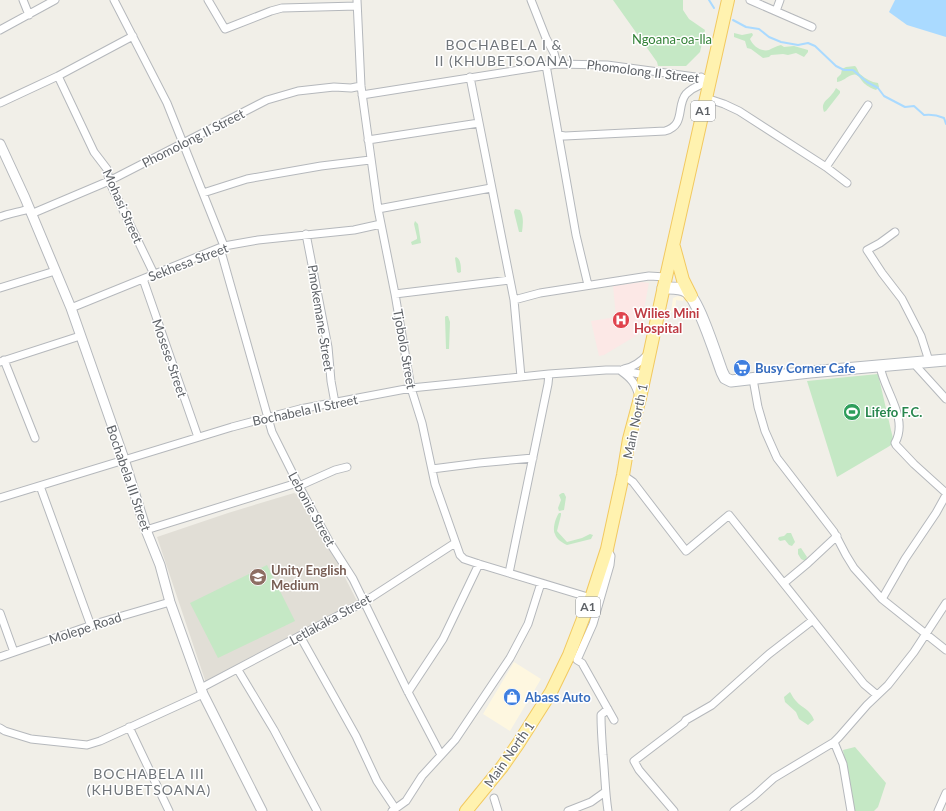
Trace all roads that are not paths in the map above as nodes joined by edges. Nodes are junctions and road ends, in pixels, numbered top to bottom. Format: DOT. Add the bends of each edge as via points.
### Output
graph roads {
  1 [pos="23,0"];
  2 [pos="55,0"];
  3 [pos="114,0"];
  4 [pos="208,0"];
  5 [pos="531,0"];
  6 [pos="728,0"];
  7 [pos="750,0"];
  8 [pos="780,0"];
  9 [pos="357,3"];
  10 [pos="282,4"];
  11 [pos="776,11"];
  12 [pos="29,15"];
  13 [pos="812,27"];
  14 [pos="0,30"];
  15 [pos="133,36"];
  16 [pos="557,64"];
  17 [pos="546,65"];
  18 [pos="58,76"];
  19 [pos="470,77"];
  20 [pos="705,78"];
  21 [pos="361,86"];
  22 [pos="362,95"];
  23 [pos="706,98"];
  24 [pos="0,103"];
  25 [pos="868,105"];
  26 [pos="479,123"];
  27 [pos="559,135"];
  28 [pos="368,140"];
  29 [pos="183,143"];
  30 [pos="0,145"];
  31 [pos="370,160"];
  32 [pos="826,167"];
  33 [pos="109,181"];
  34 [pos="847,183"];
  35 [pos="491,188"];
  36 [pos="203,193"];
  37 [pos="378,208"];
  38 [pos="30,211"];
  39 [pos="0,217"];
  40 [pos="381,224"];
  41 [pos="895,232"];
  42 [pos="306,234"];
  43 [pos="673,246"];
  44 [pos="222,247"];
  45 [pos="55,270"];
  46 [pos="154,274"];
  47 [pos="143,279"];
  48 [pos="510,280"];
  49 [pos="664,283"];
  50 [pos="588,285"];
  51 [pos="0,288"];
  52 [pos="395,294"];
  53 [pos="691,296"];
  54 [pos="514,300"];
  55 [pos="71,308"];
  56 [pos="80,336"];
  57 [pos="650,350"];
  58 [pos="946,360"];
  59 [pos="2,361"];
  60 [pos="929,361"];
  61 [pos="916,362"];
  62 [pos="880,366"];
  63 [pos="619,370"];
  64 [pos="549,374"];
  65 [pos="645,374"];
  66 [pos="521,377"];
  67 [pos="753,379"];
  68 [pos="411,388"];
  69 [pos="640,398"];
  70 [pos="946,399"];
  71 [pos="335,403"];
  72 [pos="269,416"];
  73 [pos="198,437"];
  74 [pos="35,438"];
  75 [pos="533,458"];
  76 [pos="124,459"];
  77 [pos="348,467"];
  78 [pos="432,469"];
  79 [pos="624,475"];
  80 [pos="298,485"];
  81 [pos="40,486"];
  82 [pos="946,494"];
  83 [pos="0,498"];
  84 [pos="146,530"];
  85 [pos="837,536"];
  86 [pos="455,543"];
  87 [pos="607,549"];
  88 [pos="478,564"];
  89 [pos="509,573"];
  90 [pos="541,583"];
  91 [pos="784,583"];
  92 [pos="591,598"];
  93 [pos="882,599"];
  94 [pos="170,602"];
  95 [pos="364,602"];
  96 [pos="946,603"];
  97 [pos="0,613"];
  98 [pos="813,620"];
  99 [pos="91,626"];
  100 [pos="926,634"];
  101 [pos="300,636"];
  102 [pos="946,650"];
  103 [pos="14,652"];
  104 [pos="0,657"];
  105 [pos="238,670"];
  106 [pos="202,691"];
  107 [pos="408,692"];
  108 [pos="877,695"];
  109 [pos="608,709"];
  110 [pos="614,720"];
  111 [pos="129,727"];
  112 [pos="0,728"];
  113 [pos="834,742"];
  114 [pos="441,755"];
  115 [pos="605,792"];
  116 [pos="946,793"];
  117 [pos="494,798"];
  118 [pos="394,810"];
  119 [pos="168,811"];
  120 [pos="262,811"];
  121 [pos="317,811"];
  122 [pos="466,811"];
  123 [pos="498,811"];
  124 [pos="568,811"];
  125 [pos="608,811"];
  126 [pos="674,811"];
  127 [pos="734,811"];
  128 [pos="851,811"];
  129 [pos="938,811"];
  1 -- 12 [label="street"];
  2 -- 12 [label="street"];
  3 -- 15 [label="street, Lebonie Street"];
  4 -- 10 [label="street" via="225,29"];
  5 -- 16 [label="street"];
  6 -- 20 [label="main road, Main North 1 / A1"];
  7 -- 11 [label="street"];
  8 -- 11 [label="street"];
  9 -- 10 [label="street"];
  9 -- 21 [label="street, Tjobolo Street"];
  11 -- 13 [label="street"];
  12 -- 14 [label="street"];
  15 -- 18 [label="street"];
  15 -- 29 [label="street, Lebonie Street" via="167,103"];
  16 -- 17 [label="street, Phomolong II Street"];
  16 -- 20 [label="street, Phomolong II Street" via="608,65"];
  17 -- 19 [label="street, Phomolong II Street"];
  17 -- 27 [label="street"];
  18 -- 24 [label="street"];
  18 -- 33 [label="street, Mohasi Street" via="94,152 107,169"];
  19 -- 22 [label="street, Phomolong II Street"];
  19 -- 26 [label="street"];
  20 -- 23 [label="main road, Main North 1 / A1"];
  20 -- 27 [label="street" via="685,95 677,123 671,129"];
  21 -- 22 [label="street, Tjobolo Street"];
  21 -- 29 [label="street, Phomolong II Street" via="298,90 267,100"];
  22 -- 28 [label="street, Tjobolo Street"];
  23 -- 32 [label="street" via="739,111"];
  23 -- 43 [label="main road, Main North 1 / A1"];
  25 -- 32 [label="street"];
  26 -- 28 [label="street"];
  26 -- 35 [label="street"];
  27 -- 50 [label="street" via="576,235"];
  28 -- 31 [label="street, Tjobolo Street"];
  29 -- 33 [label="street, Phomolong II Street"];
  29 -- 36 [label="street, Lebonie Street"];
  30 -- 38 [label="street, Bochabela III Street"];
  31 -- 36 [label="street" via="247,179"];
  31 -- 37 [label="street, Tjobolo Street"];
  32 -- 34 [label="street"];
  33 -- 38 [label="street, Phomolong II Street"];
  33 -- 46 [label="street, Mohasi Street"];
  35 -- 37 [label="street"];
  35 -- 48 [label="street"];
  36 -- 44 [label="street, Lebonie Street"];
  37 -- 40 [label="street, Tjobolo Street"];
  38 -- 39 [label="street, Phomolong II Street" via="14,212"];
  38 -- 45 [label="street, Bochabela III Street"];
  40 -- 42 [label="street, Sekhesa Street" via="354,230"];
  40 -- 52 [label="street, Tjobolo Street"];
  41 -- 60 [label="street" via="866,250 902,299 921,336"];
  42 -- 44 [label="street, Sekhesa Street"];
  42 -- 71 [label="street, Pmokemane Street" via="328,347"];
  43 -- 49 [label="main road, Main North 1 / A1"];
  43 -- 53 [label="main road" via="683,280"];
  44 -- 46 [label="street, Sekhesa Street"];
  44 -- 72 [label="street, Lebonie Street"];
  45 -- 51 [label="street"];
  45 -- 55 [label="street, Bochabela III Street"];
  46 -- 47 [label="street, Sekhesa Street"];
  47 -- 55 [label="street, Sekhesa Street"];
  47 -- 73 [label="street, Mosese Street"];
  48 -- 52 [label="street"];
  48 -- 54 [label="street"];
  49 -- 50 [label="street" via="649,276"];
  49 -- 53 [label="main road"];
  49 -- 57 [label="main road, Main North 1 / A1"];
  50 -- 54 [label="street"];
  52 -- 68 [label="street, Tjobolo Street"];
  53 -- 67 [label="main road" via="725,378 731,381"];
  54 -- 66 [label="street"];
  55 -- 56 [label="street, Bochabela III Street"];
  56 -- 59 [label="street"];
  56 -- 76 [label="street, Bochabela III Street"];
  57 -- 63 [label="street, Bochabela II Street" via="644,359 635,365"];
  57 -- 65 [label="main road, Main North 1 / A1"];
  58 -- 60 [label="main road"];
  59 -- 74 [label="street"];
  60 -- 61 [label="main road"];
  61 -- 62 [label="main road"];
  61 -- 70 [label="street" via="917,367"];
  62 -- 67 [label="main road"];
  62 -- 82 [label="street" via="900,428 895,444"];
  63 -- 64 [label="street, Bochabela II Street"];
  63 -- 65 [label="street, Bochabela II Street"];
  63 -- 69 [label="street" via="632,380"];
  64 -- 66 [label="street, Bochabela II Street"];
  64 -- 75 [label="street"];
  65 -- 69 [label="main road, Main North 1 / A1"];
  66 -- 68 [label="street, Bochabela II Street"];
  67 -- 85 [label="street" via="765,431 777,458"];
  68 -- 71 [label="street, Bochabela II Street"];
  68 -- 78 [label="street, Tjobolo Street"];
  69 -- 79 [label="main road, Main North 1 / A1" via="629,439"];
  71 -- 72 [label="street, Bochabela II Street"];
  72 -- 73 [label="street, Bochabela II Street"];
  72 -- 80 [label="street, Lebonie Street" via="272,432"];
  73 -- 76 [label="street, Bochabela II Street"];
  75 -- 78 [label="street"];
  75 -- 89 [label="street"];
  76 -- 81 [label="street, Bochabela II Street"];
  76 -- 84 [label="street, Bochabela III Street"];
  77 -- 80 [label="street"];
  78 -- 86 [label="street, Tjobolo Street"];
  79 -- 87 [label="main road, Main North 1 / A1"];
  79 -- 91 [label="street" via="633,482 686,550 729,515"];
  80 -- 84 [label="street"];
  80 -- 95 [label="street, Lebonie Street"];
  81 -- 83 [label="street, Bochabela II Street"];
  81 -- 99 [label="street"];
  82 -- 93 [label="street"];
  84 -- 94 [label="street, Bochabela III Street" via="160,565"];
  85 -- 91 [label="street"];
  85 -- 93 [label="street" via="854,568"];
  86 -- 88 [label="street, Tjobolo Street" via="464,559"];
  86 -- 95 [label="street, Letlakaka Street"];
  87 -- 92 [label="main road, Main North 1 / A1"];
  87 -- 109 [label="street" via="611,556 610,565 593,624 577,660 582,663"];
  88 -- 89 [label="street, Tjobolo Street"];
  88 -- 107 [label="street" via="443,639"];
  89 -- 90 [label="street, Tjobolo Street"];
  90 -- 92 [label="street, Tjobolo Street"];
  90 -- 114 [label="street" via="528,624 510,658 455,740"];
  91 -- 98 [label="street"];
  92 -- 122 [label="main road, Main North 1 / A1" via="569,655 550,692 502,767"];
  93 -- 100 [label="street"];
  94 -- 99 [label="street, Molepe Road"];
  94 -- 106 [label="street, Bochabela III Street"];
  95 -- 101 [label="street, Letlakaka Street"];
  95 -- 107 [label="street, Lebonie Street"];
  96 -- 100 [label="street"];
  97 -- 103 [label="street"];
  98 -- 108 [label="street" via="864,684"];
  98 -- 126 [label="street" via="769,654 712,705 686,720 634,761"];
  99 -- 103 [label="street, Molepe Road"];
  100 -- 102 [label="street"];
  100 -- 108 [label="street" via="888,685"];
  101 -- 105 [label="street, Letlakaka Street"];
  101 -- 118 [label="street"];
  103 -- 104 [label="street, Molepe Road"];
  105 -- 106 [label="street, Letlakaka Street"];
  105 -- 121 [label="street" via="274,730"];
  106 -- 111 [label="street, Letlakaka Street"];
  106 -- 120 [label="street, Bochabela III Street"];
  107 -- 114 [label="street, Lebonie Street"];
  108 -- 113 [label="street"];
  109 -- 110 [label="street"];
  109 -- 115 [label="street" via="601,715"];
  111 -- 112 [label="street, Letlakaka Street" via="87,745 31,739"];
  111 -- 119 [label="street"];
  113 -- 127 [label="street" via="774,778"];
  113 -- 128 [label="street" via="843,764"];
  114 -- 118 [label="street" via="422,776 406,801"];
  115 -- 124 [label="street" via="591,802"];
  115 -- 125 [label="street"];
  116 -- 129 [label="street"];
  117 -- 123 [label="street"];
}
